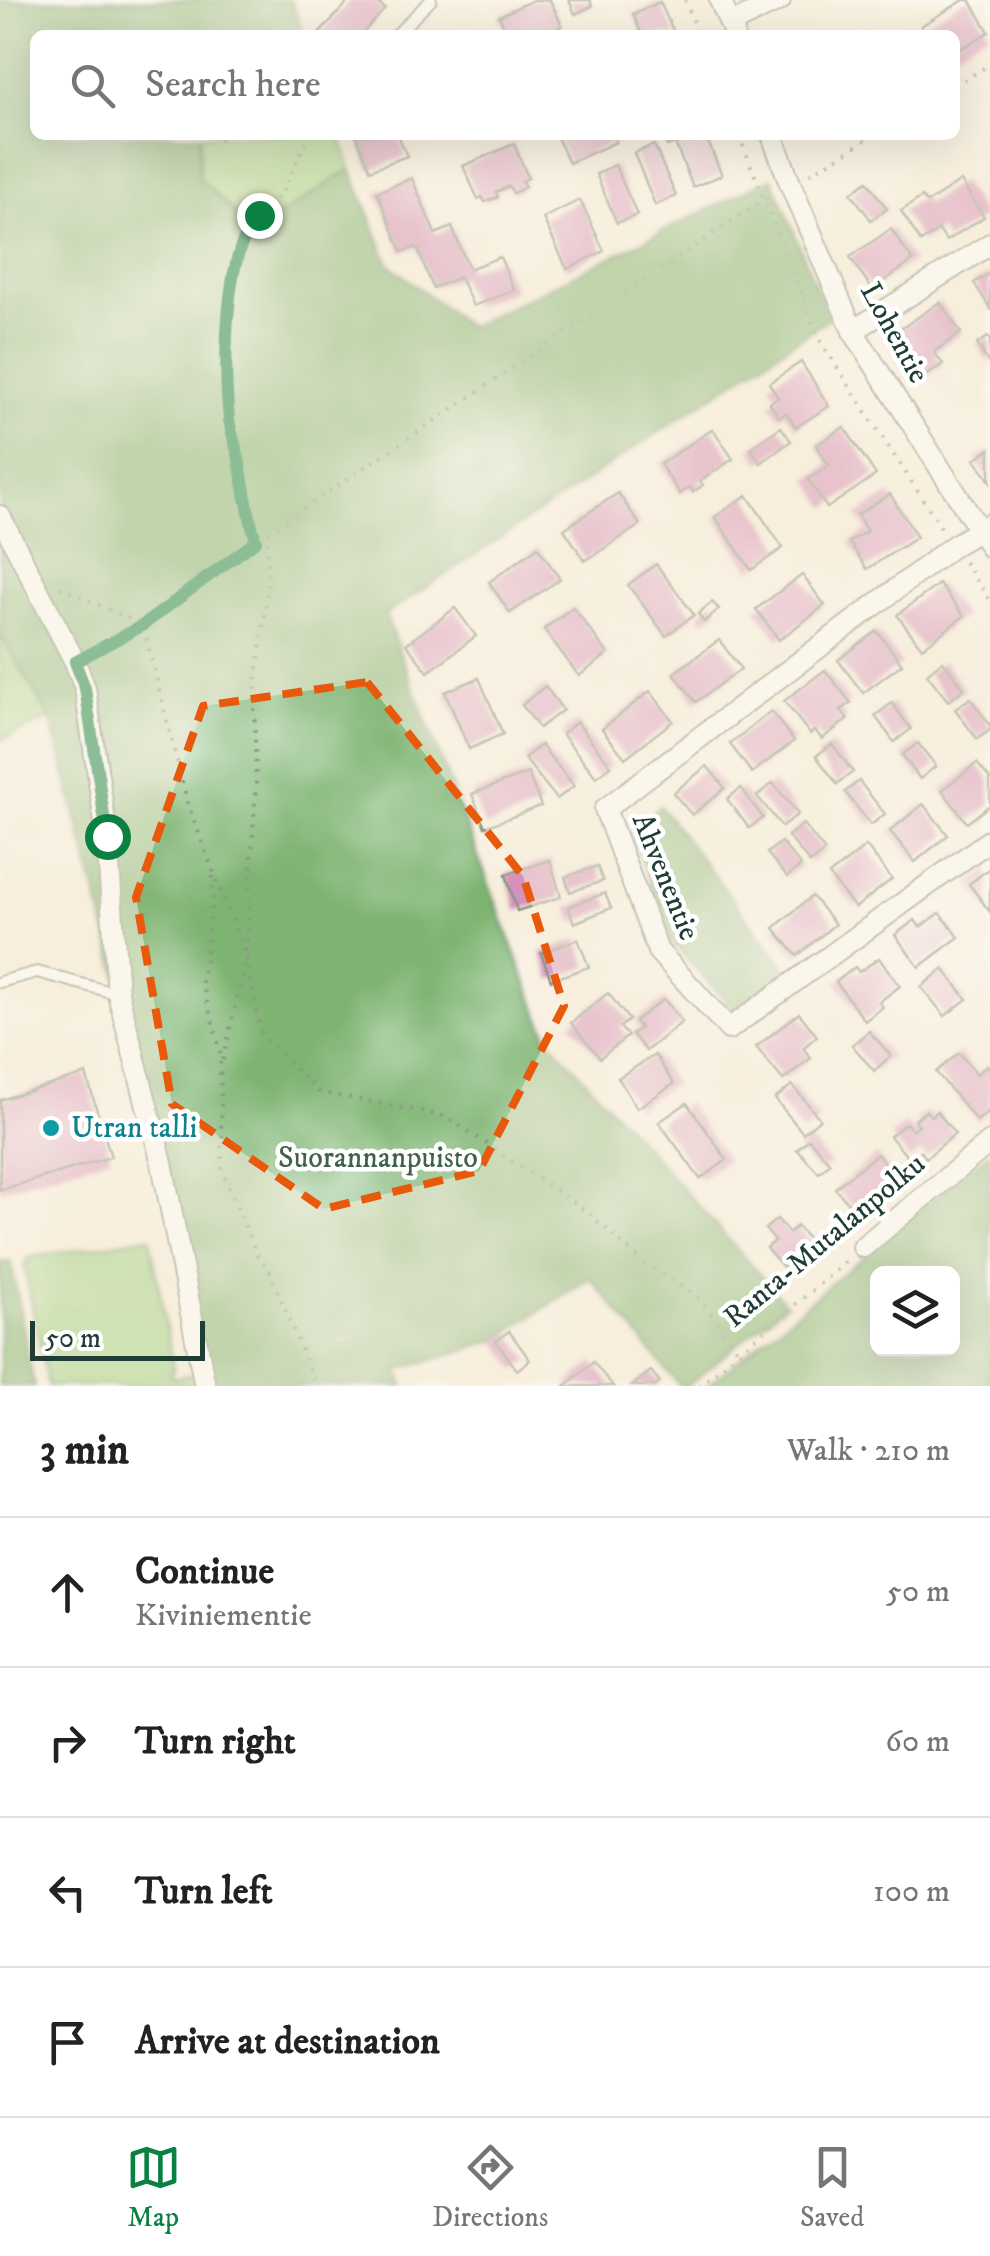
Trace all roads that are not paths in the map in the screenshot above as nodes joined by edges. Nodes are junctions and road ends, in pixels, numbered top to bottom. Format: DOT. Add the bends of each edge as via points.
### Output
graph roads {
  1 [pos="431,0"];
  2 [pos="720,0"];
  3 [pos="780,0"];
  4 [pos="401,30"];
  5 [pos="733,30"];
  6 [pos="774,140"];
  7 [pos="990,244"];
  8 [pos="854,331"];
  9 [pos="0,516"];
  10 [pos="986,534"];
  11 [pos="990,840"];
  12 [pos="0,982"];
  13 [pos="118,994"];
  14 [pos="990,1142"];
  15 [pos="862,1247"];
  16 [pos="205,1386"];
  1 -- 4 [label="lane"];
  2 -- 5 [label="street"];
  3 -- 5 [label="street"];
  6 -- 8 [label="street, Lohentie"];
  7 -- 8 [label="street"];
  8 -- 10 [label="street, Lohentie"];
  9 -- 13 [label="street" via="85,688 107,836"];
  10 -- 11 [label="street, Ahvenentie" via="953,546 605,810 658,951 729,1029"];
  12 -- 13 [label="lane" via="37,972"];
  13 -- 16 [label="street" via="162,1163"];
  14 -- 15 [label="street, Ranta-Mutalanpolku"];
}
